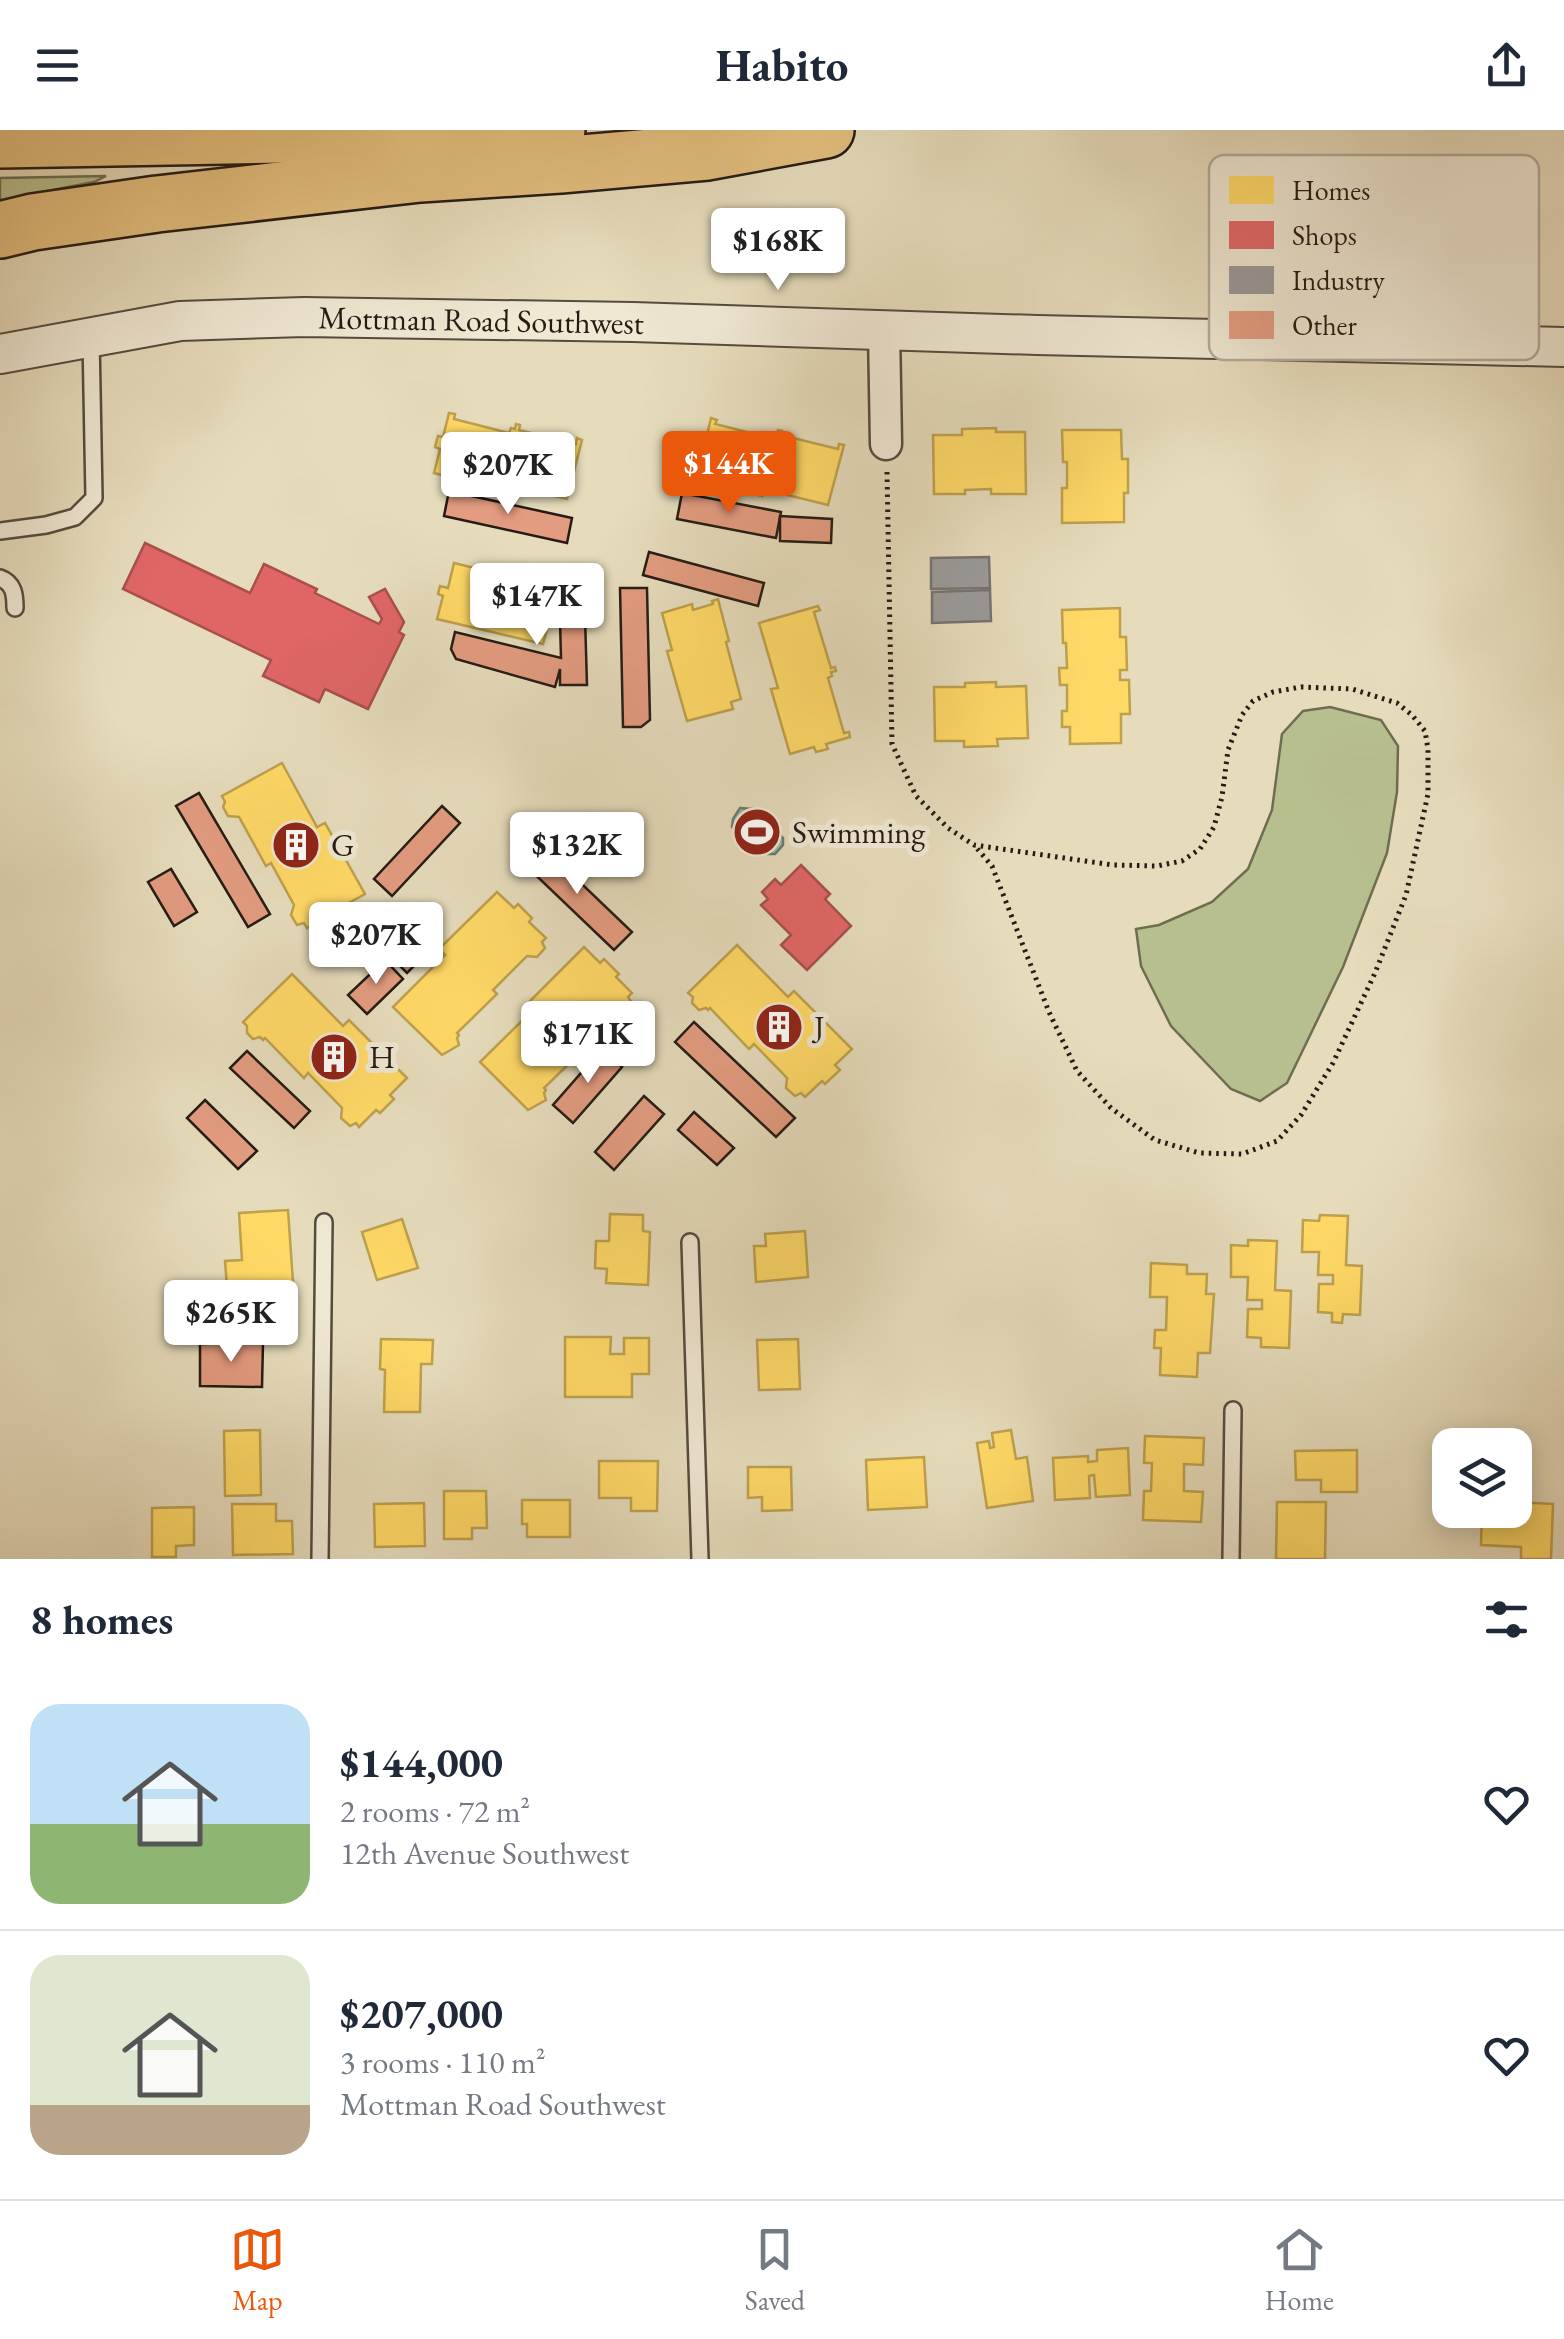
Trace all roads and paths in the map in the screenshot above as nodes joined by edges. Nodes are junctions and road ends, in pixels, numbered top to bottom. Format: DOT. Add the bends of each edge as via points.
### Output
graph roads {
  1 [pos="559,130"];
  2 [pos="826,130"];
  3 [pos="0,140"];
  4 [pos="318,185"];
  5 [pos="0,230"];
  6 [pos="0,259"];
  7 [pos="884,330"];
  8 [pos="92,338"];
  9 [pos="1209,338"];
  10 [pos="1539,345"];
  11 [pos="1564,346"];
  12 [pos="0,354"];
  13 [pos="886,444"];
  14 [pos="0,532"];
  15 [pos="0,578"];
  16 [pos="15,608"];
  17 [pos="974,845"];
  18 [pos="324,1222"];
  19 [pos="690,1242"];
  20 [pos="1233,1410"];
  21 [pos="320,1559"];
  22 [pos="700,1559"];
  23 [pos="1231,1559"];
  1 -- 3 [label="highway"];
  2 -- 4 [label="highway" via="706,152"];
  4 -- 5 [label="highway"];
  4 -- 6 [label="highway"];
  7 -- 8 [label="street, Mottman Road Southwest" via="304,317 180,322"];
  7 -- 9 [label="street, Mottman Road Southwest"];
  7 -- 13 [label="street"];
  8 -- 12 [label="street, Mottman Road Southwest"];
  8 -- 14 [label="lane" via="94,498 74,517"];
  10 -- 11 [label="street, Mottman Road Southwest"];
  13 -- 17 [label="path" via="892,744 916,796"];
  15 -- 16 [label="lane" via="14,591"];
  17 -- 17 [label="path" via="1113,865 1182,861 1214,827 1228,750 1242,715 1273,692 1352,690 1397,703 1425,730 1428,794 1406,894 1374,973 1301,1115 1277,1142 1242,1154 1200,1153 1154,1140 1110,1108 1077,1070 992,866"];
  18 -- 21 [label="lane"];
  19 -- 22 [label="lane"];
  20 -- 23 [label="lane"];
}
